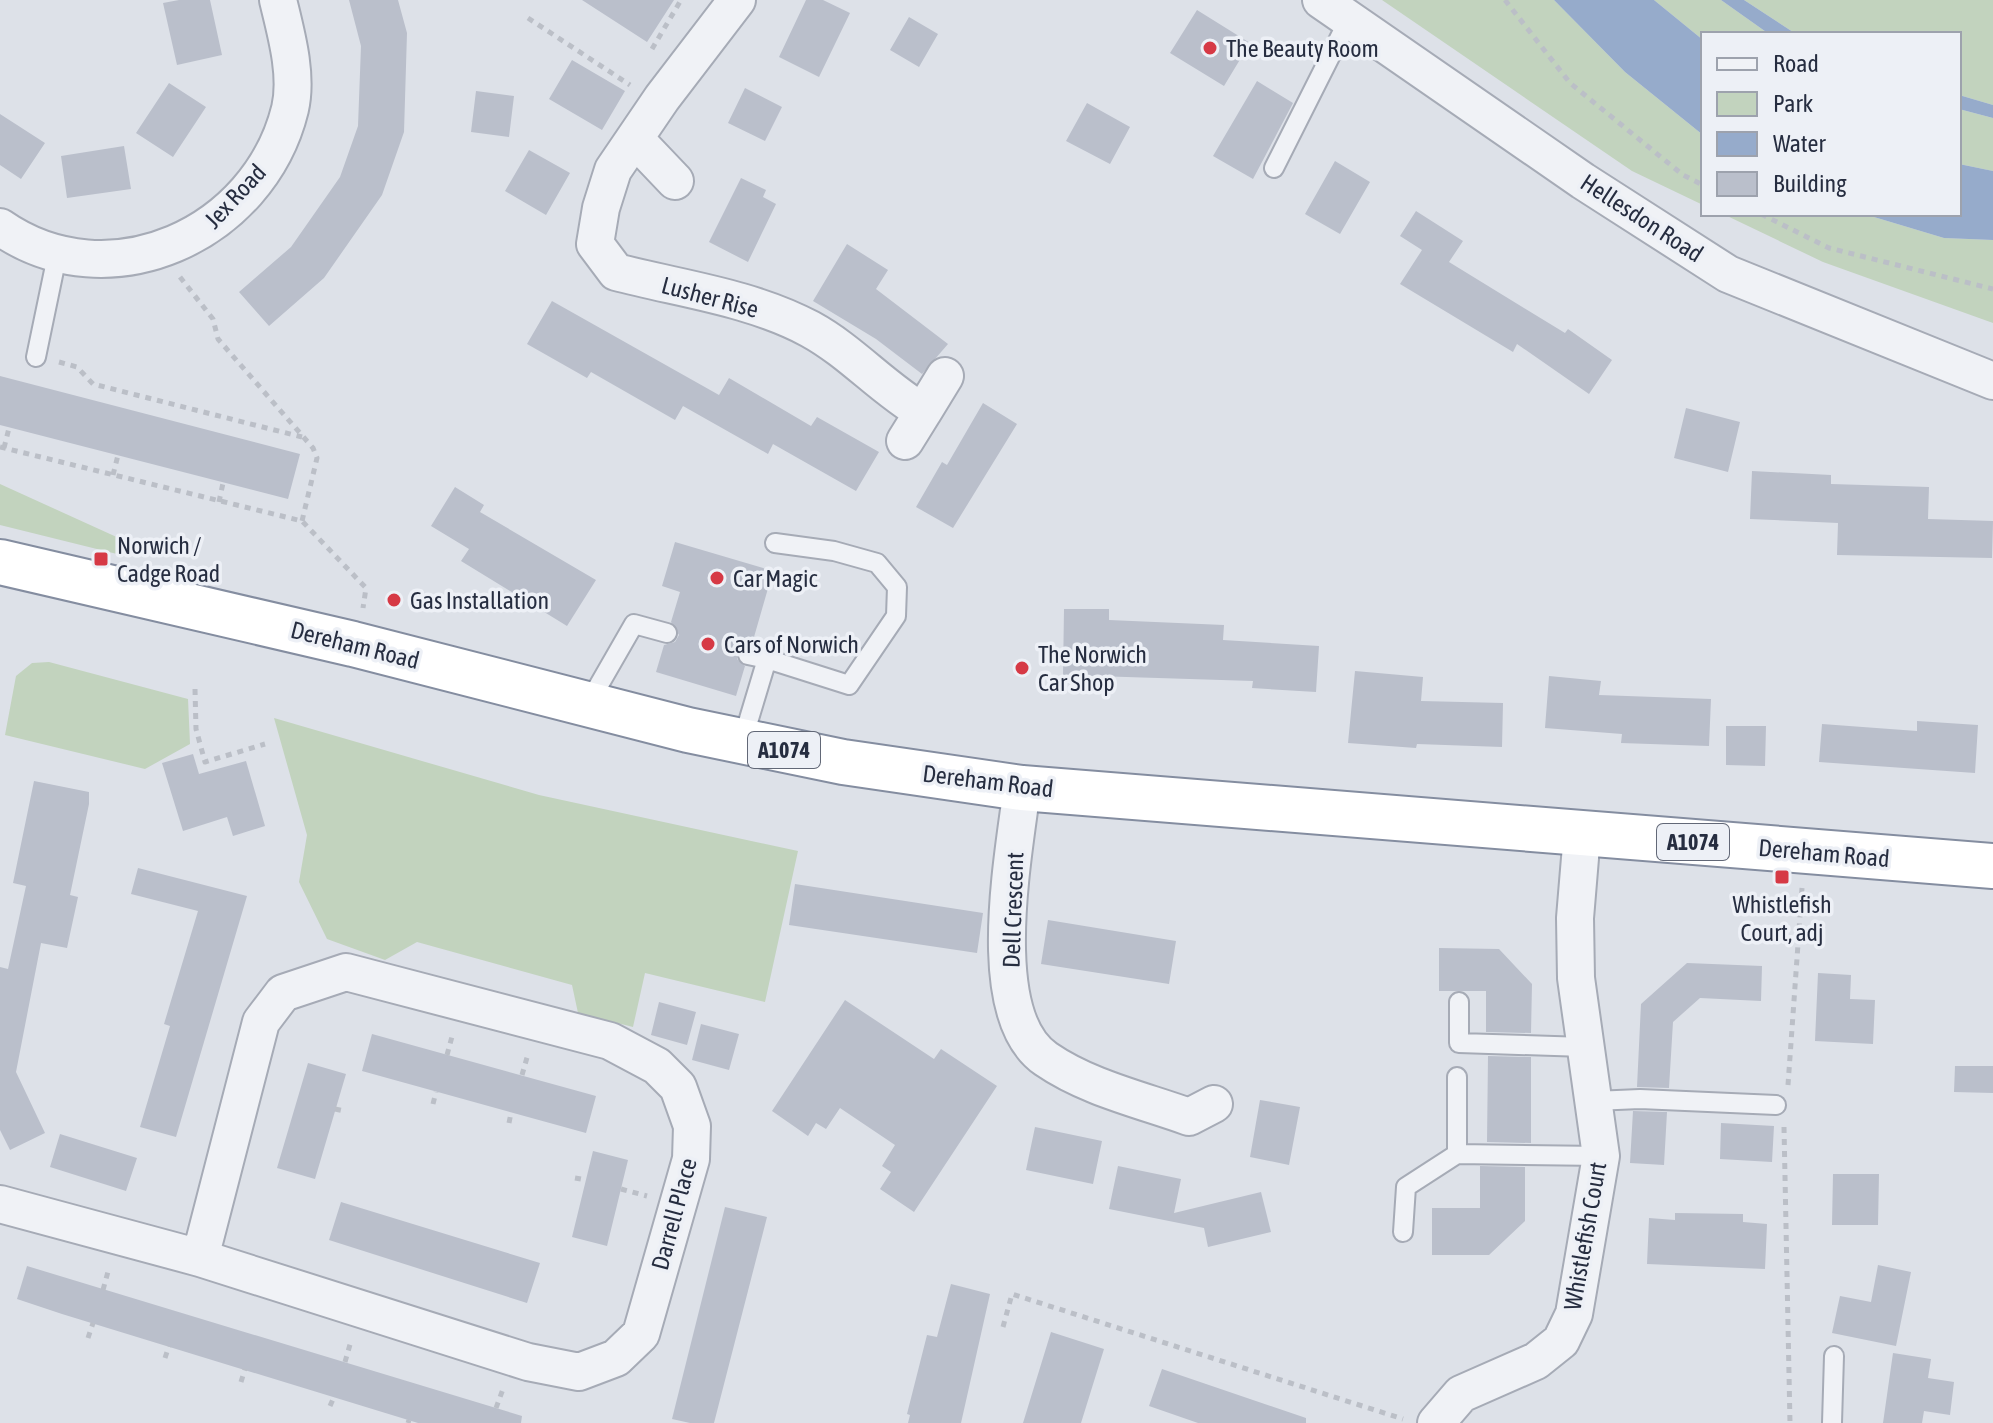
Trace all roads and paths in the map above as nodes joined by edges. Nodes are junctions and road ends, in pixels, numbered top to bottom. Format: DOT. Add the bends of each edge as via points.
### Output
graph roads {
  1 [pos="278,0"];
  2 [pos="681,0"];
  3 [pos="737,0"];
  4 [pos="1505,0"];
  5 [pos="1335,10"];
  6 [pos="528,18"];
  7 [pos="644,61"];
  8 [pos="637,73"];
  9 [pos="635,139"];
  10 [pos="1274,168"];
  11 [pos="677,175"];
  12 [pos="1701,184"];
  13 [pos="1765,216"];
  14 [pos="0,227"];
  15 [pos="159,250"];
  16 [pos="57,256"];
  17 [pos="1993,289"];
  18 [pos="36,357"];
  19 [pos="77,367"];
  20 [pos="945,376"];
  21 [pos="1993,381"];
  22 [pos="9,428"];
  23 [pos="303,438"];
  24 [pos="2,447"];
  25 [pos="118,455"];
  26 [pos="113,475"];
  27 [pos="223,483"];
  28 [pos="219,502"];
  29 [pos="302,521"];
  30 [pos="775,543"];
  31 [pos="1,567"];
  32 [pos="667,633"];
  33 [pos="353,644"];
  34 [pos="195,689"];
  35 [pos="588,704"];
  36 [pos="742,742"];
  37 [pos="265,744"];
  38 [pos="1022,788"];
  39 [pos="1582,834"];
  40 [pos="1993,866"];
  41 [pos="1801,916"];
  42 [pos="1459,1002"];
  43 [pos="1585,1047"];
  44 [pos="1789,1070"];
  45 [pos="1457,1077"];
  46 [pos="436,1092"];
  47 [pos="1594,1101"];
  48 [pos="433,1104"];
  49 [pos="335,1109"];
  50 [pos="1780,1110"];
  51 [pos="344,1111"];
  52 [pos="511,1113"];
  53 [pos="1201,1121"];
  54 [pos="509,1123"];
  55 [pos="1457,1154"];
  56 [pos="1601,1156"];
  57 [pos="575,1178"];
  58 [pos="586,1180"];
  59 [pos="0,1204"];
  60 [pos="1403,1232"];
  61 [pos="200,1258"];
  62 [pos="93,1323"];
  63 [pos="1003,1327"];
  64 [pos="88,1338"];
  65 [pos="169,1346"];
  66 [pos="1834,1356"];
  67 [pos="165,1358"];
  68 [pos="245,1369"];
  69 [pos="241,1382"];
  70 [pos="334,1397"];
  71 [pos="330,1406"];
  72 [pos="1416,1423"];
  73 [pos="1436,1423"];
  74 [pos="1790,1423"];
  75 [pos="1832,1423"];
  1 -- 15 [label="street, Jex Road" via="291,66 291,106 280,139 262,174 222,216 200,233"];
  2 -- 7 [label="path"];
  3 -- 9 [label="street, Lusher Rise"];
  4 -- 12 [label="path" via="1570,83"];
  5 -- 10 [label="lane"];
  5 -- 21 [label="street, Hellesdon Road" via="1728,274"];
  6 -- 8 [label="path" via="629,86"];
  9 -- 11 [label="street"];
  9 -- 20 [label="street, Lusher Rise" via="613,170 595,244 616,272 736,299 807,328 850,353 899,398 914,426"];
  13 -- 17 [label="path" via="1829,248"];
  14 -- 16 [label="street, Jex Road"];
  15 -- 16 [label="street, Jex Road" via="123,258"];
  15 -- 23 [label="path" via="213,319 218,339"];
  16 -- 18 [label="lane"];
  19 -- 23 [label="path" via="93,384"];
  22 -- 24 [label="path"];
  23 -- 29 [label="path" via="317,458"];
  24 -- 26 [label="path"];
  25 -- 26 [label="path"];
  26 -- 28 [label="path"];
  27 -- 28 [label="path"];
  28 -- 29 [label="path"];
  29 -- 33 [label="path" via="366,588"];
  30 -- 36 [label="lane" via="877,563 897,587 896,616 849,685 758,657"];
  31 -- 33 [label="highway, Dereham Road / A1074"];
  32 -- 35 [label="lane" via="634,624"];
  33 -- 35 [label="highway, Dereham Road / A1074"];
  34 -- 37 [label="path" via="196,729 205,762"];
  35 -- 36 [label="highway, Dereham Road / A1074"];
  36 -- 38 [label="highway, Dereham Road / A1074"];
  38 -- 39 [label="highway, Dereham Road / A1074"];
  38 -- 53 [label="street, Dell Crescent" via="1007,952 1012,1001 1022,1031 1043,1057 1074,1075"];
  39 -- 40 [label="highway, Dereham Road / A1074"];
  39 -- 43 [label="street, Whistlefish Court" via="1575,918"];
  41 -- 44 [label="path"];
  42 -- 43 [label="lane" via="1459,1043"];
  43 -- 47 [label="street, Whistlefish Court"];
  45 -- 55 [label="lane"];
  46 -- 48 [label="path"];
  47 -- 50 [label="lane"];
  47 -- 56 [label="street, Whistlefish Court"];
  49 -- 51 [label="path"];
  50 -- 74 [label="path"];
  52 -- 54 [label="path"];
  55 -- 56 [label="lane"];
  55 -- 60 [label="lane" via="1406,1187"];
  56 -- 73 [label="street, Whistlefish Court" via="1574,1314 1561,1341 1536,1361 1461,1394"];
  57 -- 58 [label="path"];
  59 -- 61 [label="street, Darrell Place"];
  61 -- 61 [label="street, Darrell Place" via="261,1022 283,993 327,976 346,972 396,983 610,1041 657,1066 678,1087 692,1126 691,1159 641,1334 616,1358 579,1372 528,1362"];
  62 -- 64 [label="path"];
  63 -- 72 [label="path" via="1012,1294"];
  65 -- 67 [label="path"];
  66 -- 75 [label="lane"];
  68 -- 69 [label="path"];
  70 -- 71 [label="path"];
}
